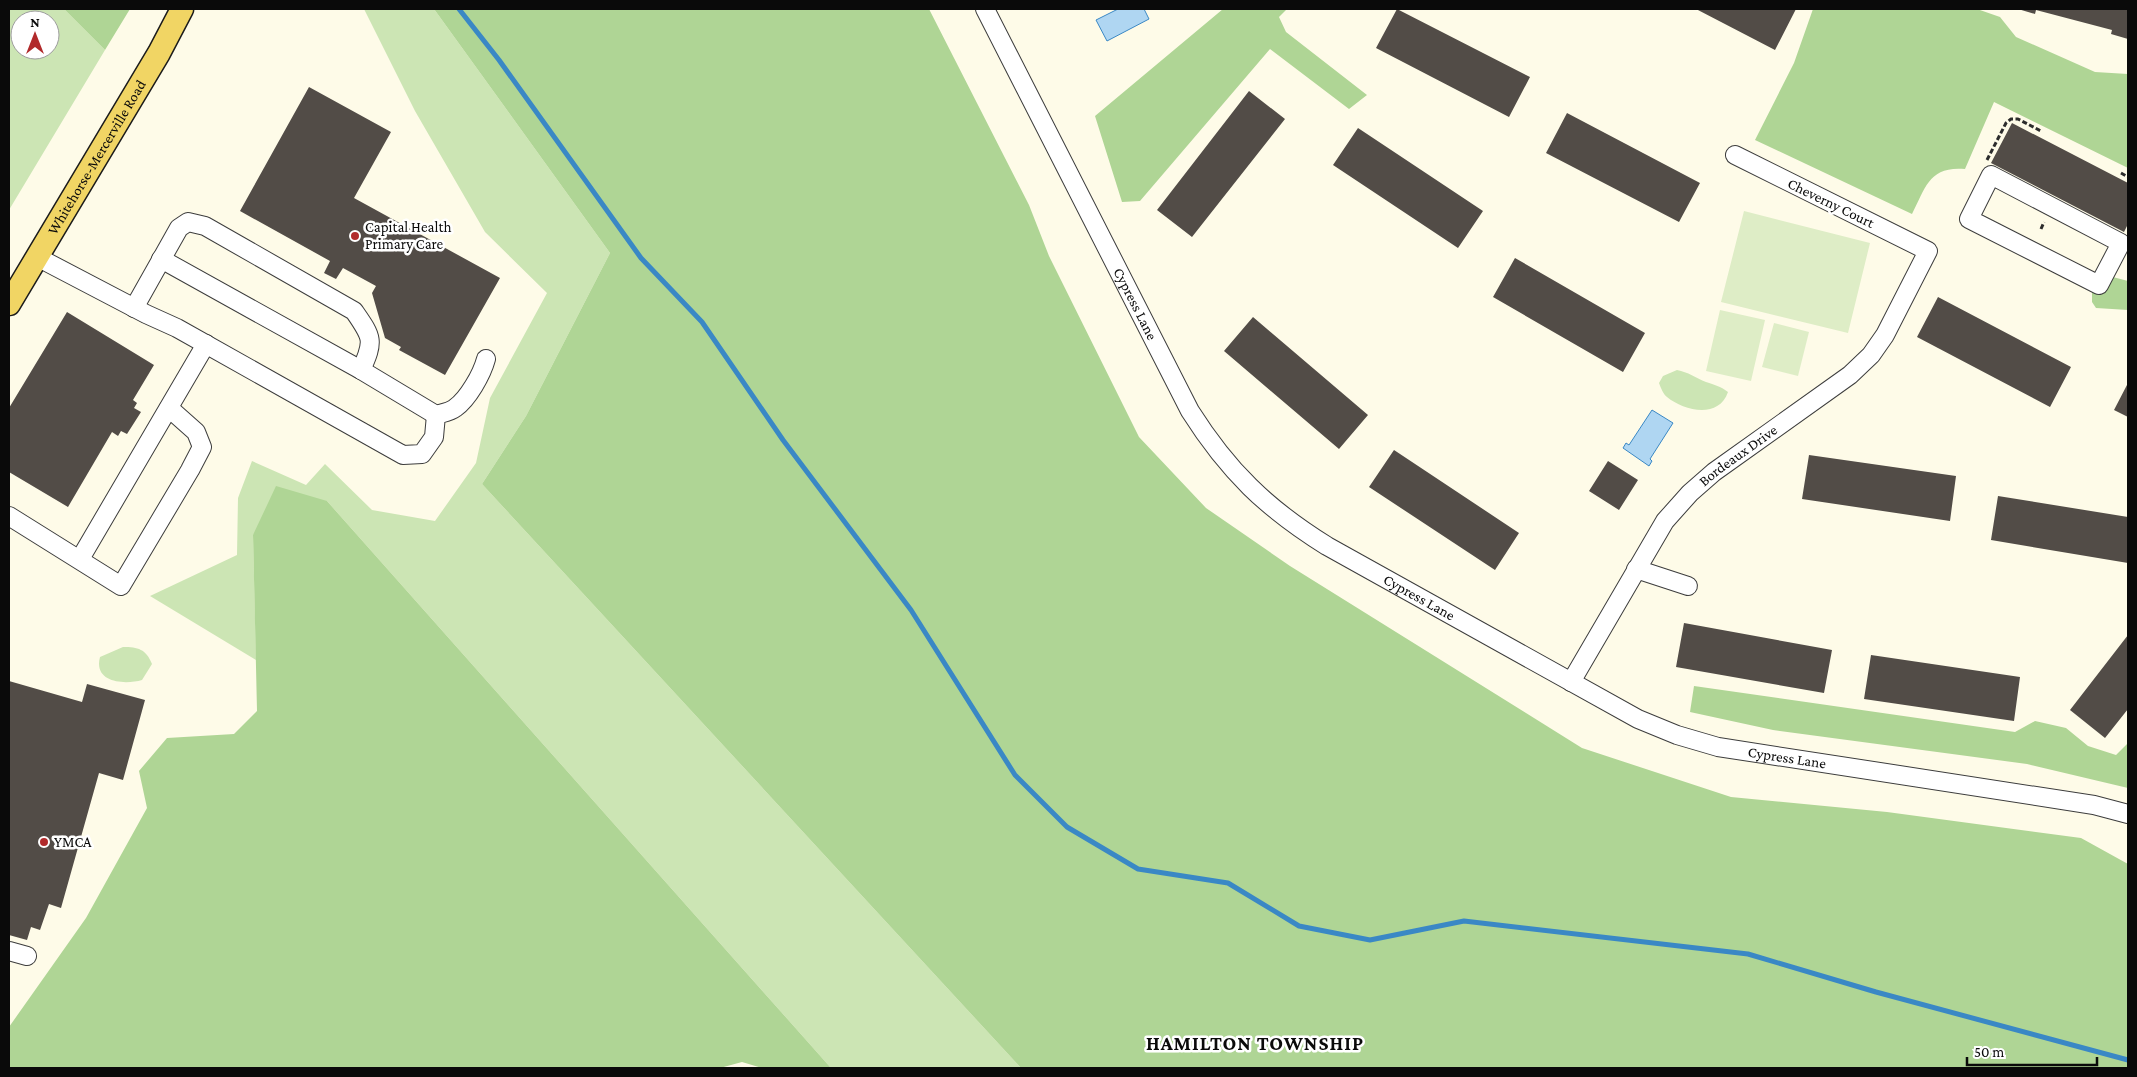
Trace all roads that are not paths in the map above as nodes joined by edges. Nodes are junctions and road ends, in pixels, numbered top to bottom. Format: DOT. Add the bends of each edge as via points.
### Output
graph roads {
  1 [pos="182,9"];
  2 [pos="985,9"];
  3 [pos="1735,155"];
  4 [pos="1989,180"];
  5 [pos="1928,251"];
  6 [pos="37,257"];
  7 [pos="161,259"];
  8 [pos="9,304"];
  9 [pos="134,308"];
  10 [pos="206,344"];
  11 [pos="486,359"];
  12 [pos="361,370"];
  13 [pos="169,408"];
  14 [pos="436,415"];
  15 [pos="9,516"];
  16 [pos="80,559"];
  17 [pos="1636,569"];
  18 [pos="1688,586"];
  19 [pos="1571,682"];
  20 [pos="2128,814"];
  21 [pos="9,951"];
  22 [pos="27,956"];
  1 -- 6 [label="main road, Whitehorse-Mercerville Road"];
  2 -- 19 [label="street, Cypress Lane" via="1190,411 1234,472 1260,498 1310,536"];
  3 -- 5 [label="street, Cheverny Court"];
  4 -- 4 [label="street" via="1969,219 2099,285 2121,243 1992,176"];
  5 -- 17 [label="street, Bordeaux Drive" via="1885,335 1870,355 1850,375 1714,472 1690,493 1665,521"];
  6 -- 8 [label="main road, Whitehorse-Mercerville Road"];
  6 -- 9 [label="street"];
  7 -- 9 [label="street"];
  7 -- 12 [label="street"];
  7 -- 12 [label="street" via="179,228 188,222 206,226 354,311 368,332 370,350"];
  9 -- 10 [label="street"];
  10 -- 13 [label="street"];
  10 -- 14 [label="street" via="403,455 422,454 434,437"];
  11 -- 14 [label="street" via="483,371 465,397 454,408"];
  12 -- 14 [label="street"];
  13 -- 16 [label="street"];
  13 -- 16 [label="street" via="196,432 202,447 190,470 121,586"];
  15 -- 16 [label="street"];
  17 -- 18 [label="street"];
  17 -- 19 [label="street, Bordeaux Drive"];
  19 -- 20 [label="street, Cypress Lane" via="1638,719 1718,747 2094,805"];
  21 -- 22 [label="street"];
}
